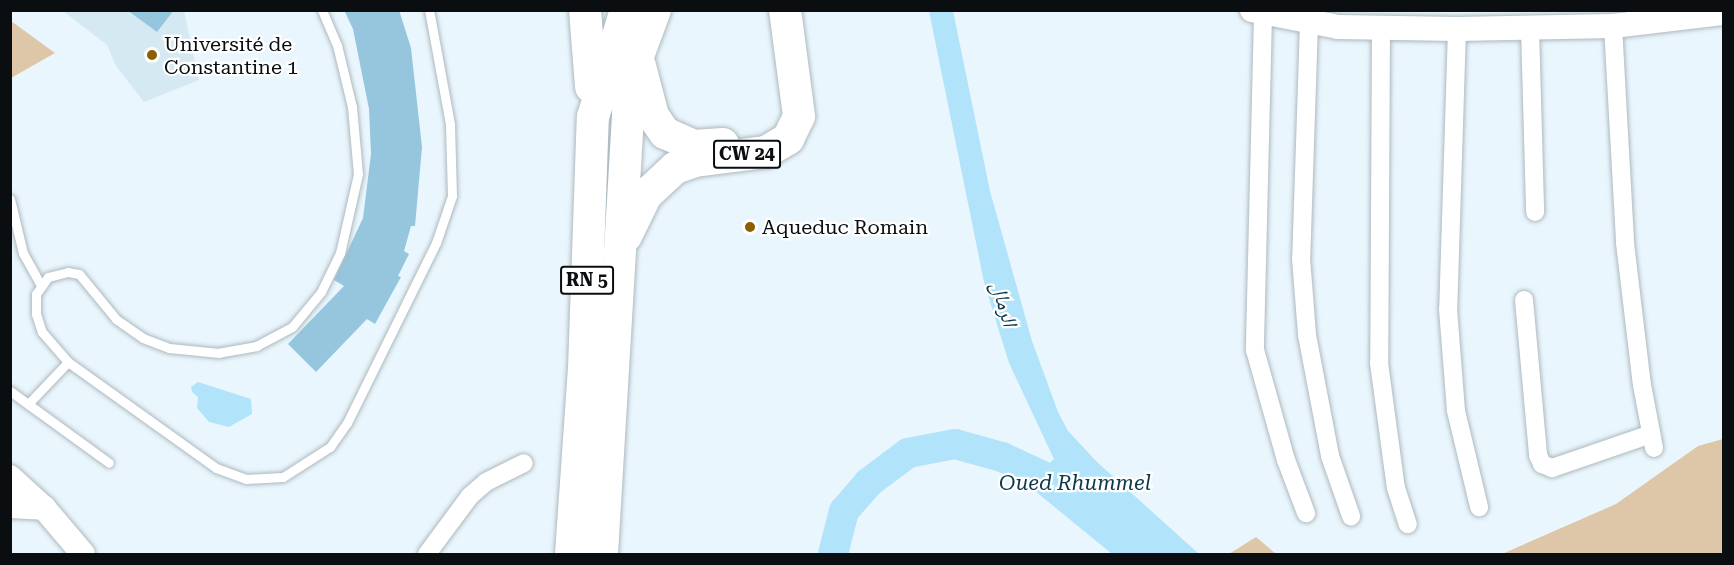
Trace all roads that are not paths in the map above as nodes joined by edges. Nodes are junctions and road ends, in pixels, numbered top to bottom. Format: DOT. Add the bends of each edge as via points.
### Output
graph roads {
  1 [pos="322,10"];
  2 [pos="429,10"];
  3 [pos="585,10"];
  4 [pos="626,10"];
  5 [pos="655,10"];
  6 [pos="770,10"];
  7 [pos="785,10"];
  8 [pos="1257,13"];
  9 [pos="1724,13"];
  10 [pos="1674,15"];
  11 [pos="1393,21"];
  12 [pos="1309,23"];
  13 [pos="1613,26"];
  14 [pos="1457,28"];
  15 [pos="1530,28"];
  16 [pos="638,56"];
  17 [pos="593,117"];
  18 [pos="10,199"];
  19 [pos="1535,212"];
  20 [pos="620,254"];
  21 [pos="41,285"];
  22 [pos="1524,300"];
  23 [pos="68,362"];
  24 [pos="10,391"];
  25 [pos="28,404"];
  26 [pos="109,463"];
  27 [pos="524,463"];
  28 [pos="10,477"];
  29 [pos="10,506"];
  30 [pos="1479,507"];
  31 [pos="44,508"];
  32 [pos="1306,513"];
  33 [pos="1352,516"];
  34 [pos="1408,524"];
  35 [pos="83,555"];
  36 [pos="427,555"];
  37 [pos="571,555"];
  38 [pos="602,555"];
  1 -- 21 [label="lane" via="337,45 352,107 358,174 340,253 321,292 292,327 257,346 219,353 169,348 142,338 117,319 79,274 58,273"];
  2 -- 23 [label="lane" via="450,124 452,196 436,243 347,423 330,447 283,477 246,479 216,468"];
  3 -- 17 [label="highway"];
  4 -- 17 [label="highway, RN 5"];
  5 -- 16 [label="highway, RN 5"];
  6 -- 16 [label="highway, CW 24" via="782,109 774,126 760,138 705,146 674,140 653,116"];
  7 -- 20 [label="highway, CW 24" via="799,116 788,139 766,152 695,161 666,174 637,210"];
  8 -- 12 [label="street"];
  8 -- 32 [label="street" via="1255,350 1286,460"];
  9 -- 10 [label="street"];
  10 -- 13 [label="street"];
  11 -- 12 [label="street"];
  11 -- 14 [label="street"];
  11 -- 34 [label="street" via="1379,363 1396,488"];
  12 -- 33 [label="street" via="1301,258 1307,335 1330,456"];
  13 -- 15 [label="street"];
  13 -- 22 [label="street" via="1625,243 1653,441 1552,468 1542,464"];
  14 -- 15 [label="street"];
  14 -- 30 [label="street" via="1448,309 1456,411"];
  15 -- 19 [label="street"];
  16 -- 20 [label="highway, RN 5" via="628,111"];
  17 -- 37 [label="highway, RN 5" via="584,369"];
  18 -- 21 [label="lane" via="23,253"];
  20 -- 38 [label="highway, RN 5"];
  21 -- 23 [label="lane" via="35,304 38,323"];
  23 -- 25 [label="lane"];
  24 -- 25 [label="lane"];
  25 -- 26 [label="lane"];
  27 -- 36 [label="street" via="486,482 470,496"];
  28 -- 31 [label="street"];
  29 -- 31 [label="street"];
  31 -- 35 [label="street"];
}
